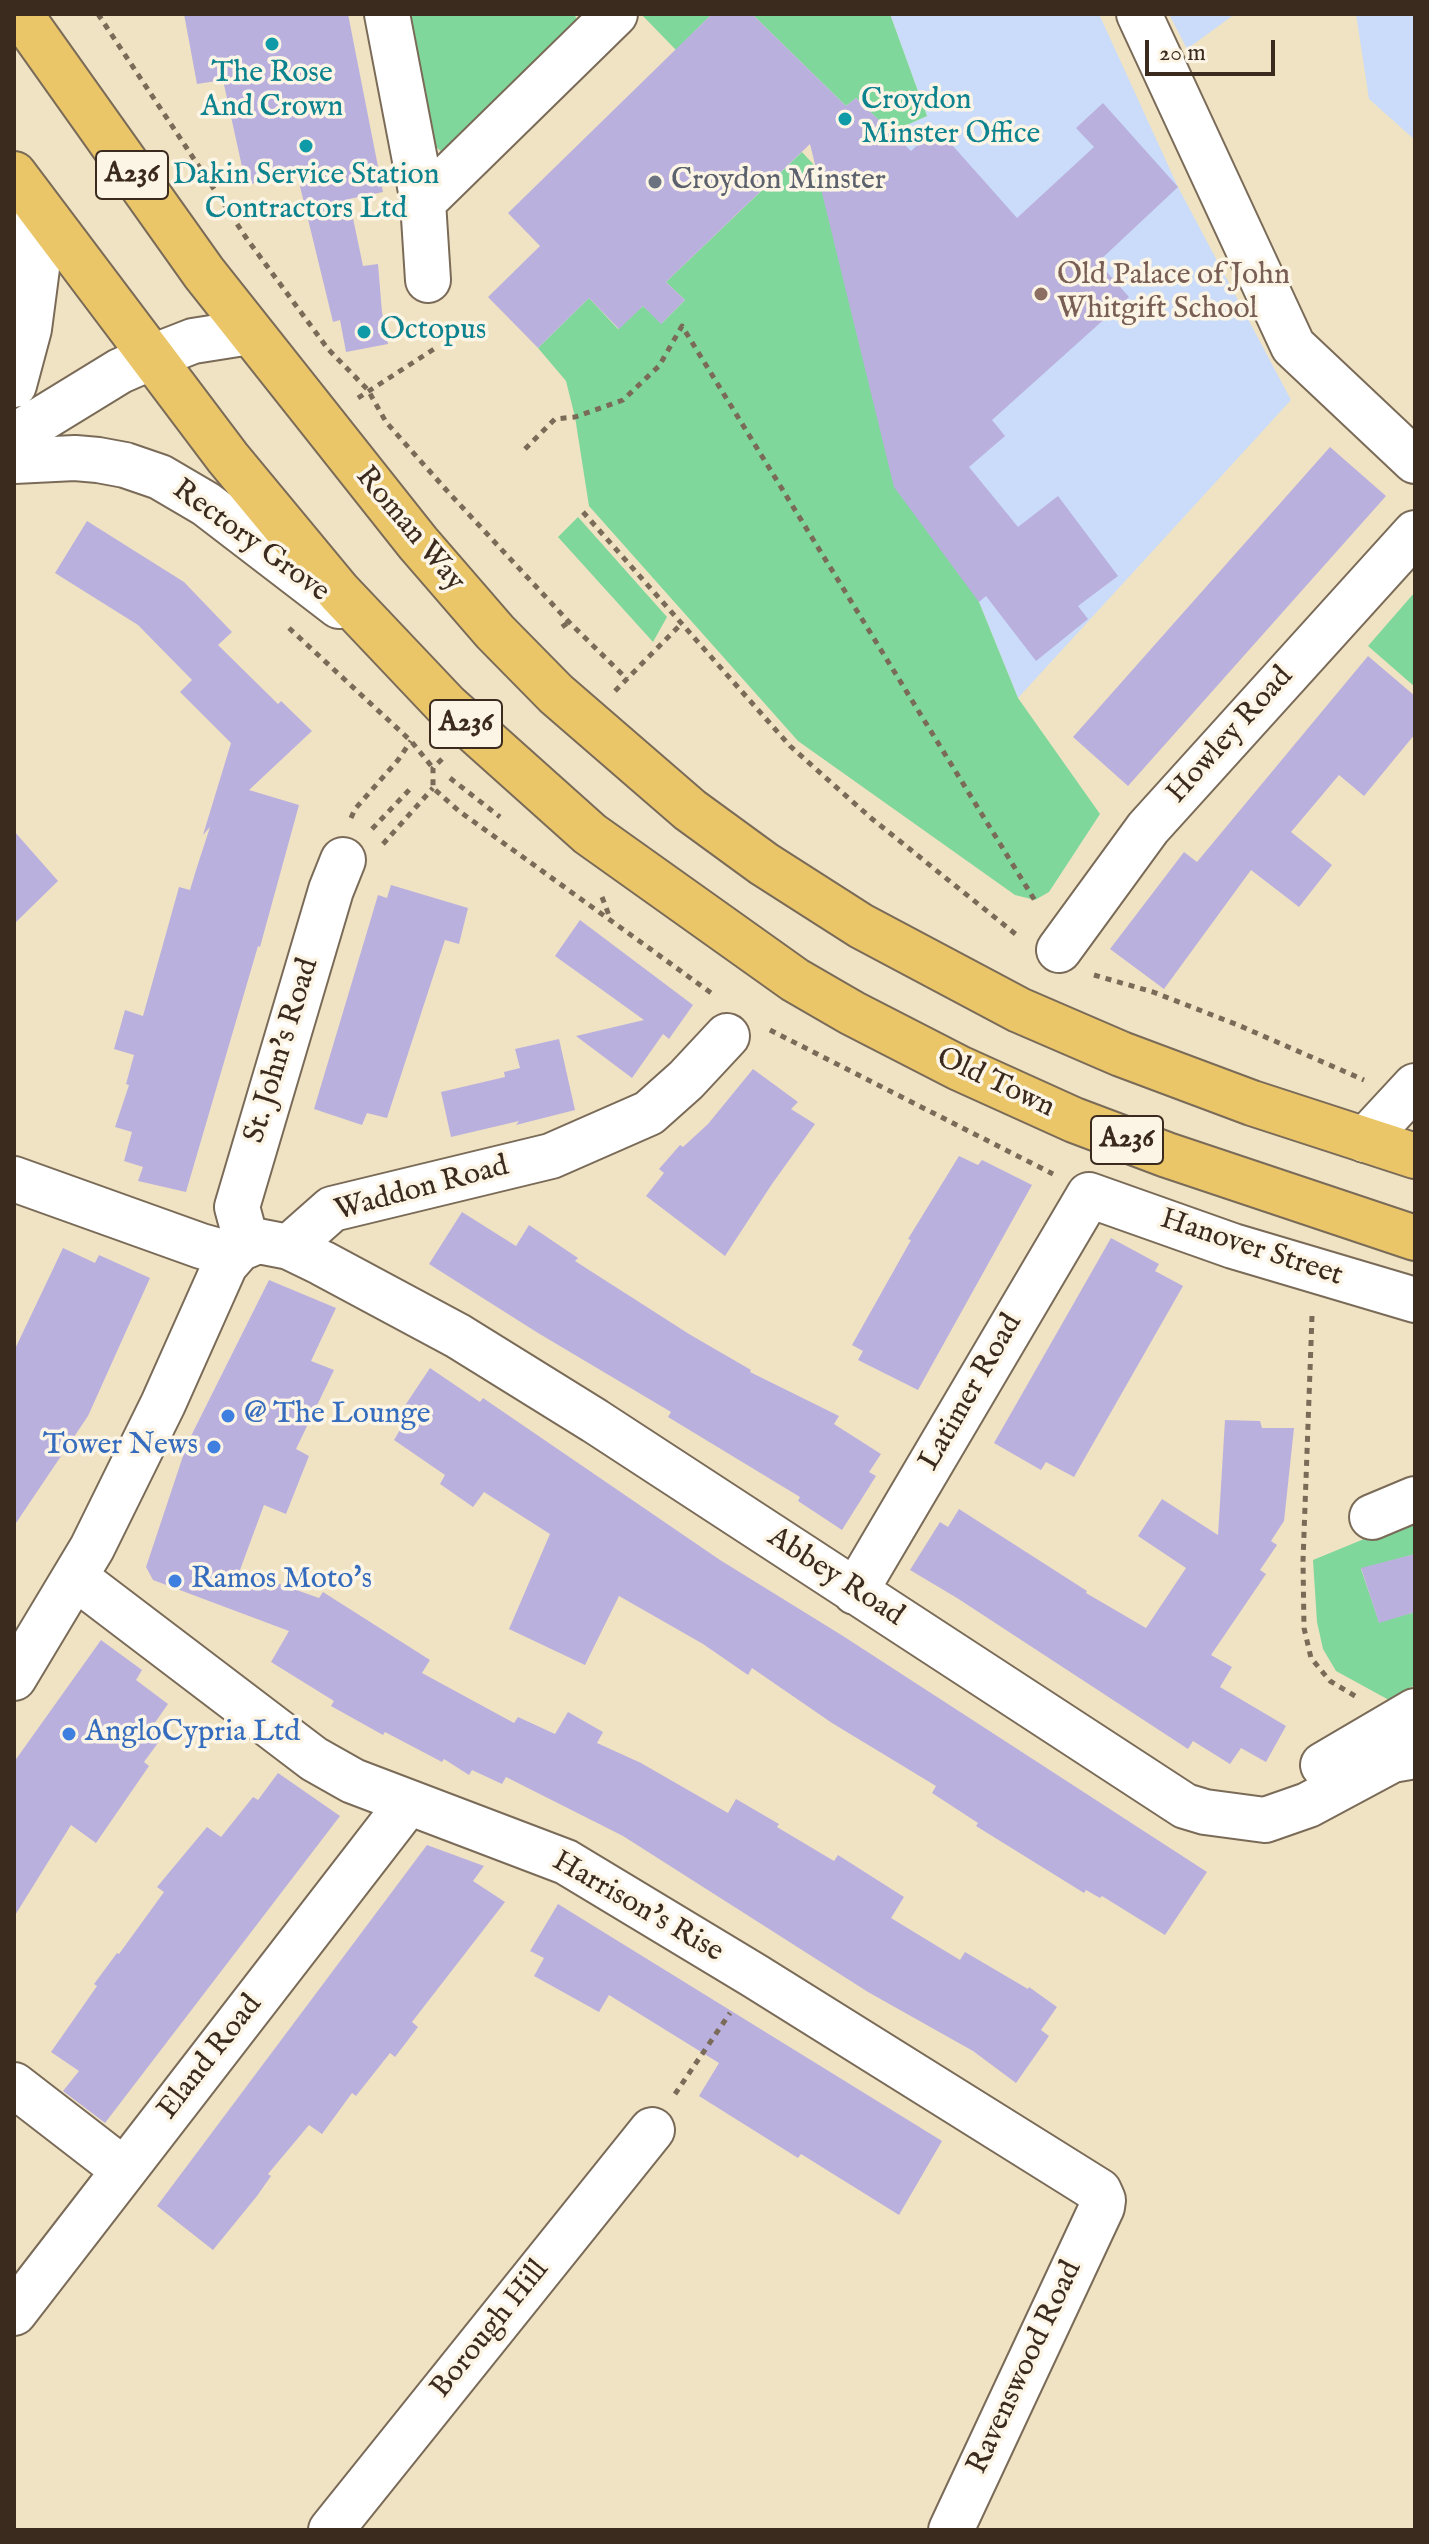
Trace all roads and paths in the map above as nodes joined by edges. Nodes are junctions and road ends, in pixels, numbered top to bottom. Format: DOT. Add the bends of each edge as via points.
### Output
graph roads {
  1 [pos="20,14"];
  2 [pos="98,14"];
  3 [pos="387,14"];
  4 [pos="615,14"];
  5 [pos="1139,14"];
  6 [pos="14,176"];
  7 [pos="423,202"];
  8 [pos="428,280"];
  9 [pos="250,332"];
  10 [pos="434,349"];
  11 [pos="152,357"];
  12 [pos="14,385"];
  13 [pos="368,390"];
  14 [pos="14,436"];
  15 [pos="525,449"];
  16 [pos="14,461"];
  17 [pos="1415,461"];
  18 [pos="583,512"];
  19 [pos="1415,533"];
  20 [pos="569,622"];
  21 [pos="682,623"];
  22 [pos="562,627"];
  23 [pos="382,639"];
  24 [pos="627,679"];
  25 [pos="612,694"];
  26 [pos="410,789"];
  27 [pos="358,842"];
  28 [pos="602,897"];
  29 [pos="610,919"];
  30 [pos="1059,950"];
  31 [pos="727,1036"];
  32 [pos="1410,1092"];
  33 [pos="1365,1140"];
  34 [pos="1415,1156"];
  35 [pos="14,1179"];
  36 [pos="1089,1195"];
  37 [pos="1415,1238"];
  38 [pos="256,1249"];
  39 [pos="1313,1271"];
  40 [pos="1415,1300"];
  41 [pos="1415,1499"];
  42 [pos="1372,1517"];
  43 [pos="76,1578"];
  44 [pos="855,1592"];
  45 [pos="14,1678"];
  46 [pos="1405,1737"];
  47 [pos="408,1803"];
  48 [pos="755,1976"];
  49 [pos="14,2085"];
  50 [pos="652,2130"];
  51 [pos="124,2170"];
  52 [pos="1102,2207"];
  53 [pos="14,2313"];
  54 [pos="331,2530"];
  55 [pos="951,2530"];
  1 -- 9 [label="main road, Roman Way / A236"];
  2 -- 13 [label="path" via="247,239 328,349"];
  3 -- 7 [label="street"];
  4 -- 7 [label="street"];
  5 -- 17 [label="street" via="1293,346"];
  6 -- 11 [label="main road, A236"];
  6 -- 12 [label="street" via="37,268"];
  7 -- 8 [label="street"];
  9 -- 11 [label="street" via="193,341"];
  9 -- 33 [label="main road, Roman Way / A236" via="495,632 556,694 728,838 898,948 1067,1032"];
  10 -- 13 [label="path"];
  11 -- 14 [label="street"];
  11 -- 23 [label="main road, A236" via="228,458"];
  13 -- 20 [label="path" via="386,422"];
  15 -- 30 [label="path" via="555,419 623,400 659,366 682,326 1035,900"];
  16 -- 23 [label="street, Rectory Grove" via="98,460 160,477 206,504"];
  18 -- 21 [label="path"];
  19 -- 30 [label="street, Howley Road" via="1148,828"];
  20 -- 22 [label="path"];
  20 -- 24 [label="path"];
  21 -- 24 [label="path"];
  21 -- 30 [label="path" via="790,746 871,818 1031,946"];
  23 -- 37 [label="main road, Old Town / A236" via="472,729 590,834 754,953 852,1013 1074,1120"];
  24 -- 25 [label="path"];
  26 -- 27 [label="path"];
  27 -- 27 [label="path" via="351,819 355,809 411,741 433,768 433,788 383,845"];
  27 -- 38 [label="street, St. John's Road" via="327,905 237,1207"];
  28 -- 29 [label="path"];
  30 -- 32 [label="path" via="1079,968 1111,981 1153,992"];
  31 -- 38 [label="street, Waddon Road" via="649,1113 551,1156 332,1209"];
  32 -- 33 [label="street"];
  33 -- 34 [label="main road, A236"];
  35 -- 38 [label="street, Abbey Road" via="172,1236"];
  36 -- 39 [label="street, Hanover Street"];
  36 -- 44 [label="street, Latimer Road"];
  38 -- 43 [label="street, Waddon Road" via="225,1265"];
  38 -- 44 [label="street, Abbey Road" via="383,1294 458,1336"];
  39 -- 40 [label="street, Hanover Street"];
  39 -- 46 [label="path" via="1304,1628 1311,1658 1330,1681"];
  41 -- 42 [label="street"];
  43 -- 45 [label="street, Waddon Road"];
  43 -- 47 [label="street, Harrison's Rise" via="314,1759"];
  44 -- 46 [label="street, Abbey Road" via="1185,1806 1205,1812 1265,1820 1308,1805"];
  47 -- 48 [label="street, Harrison's Rise" via="566,1862"];
  47 -- 51 [label="street, Eland Road"];
  48 -- 50 [label="path"];
  48 -- 52 [label="street, Harrison's Rise" via="1099,2191"];
  49 -- 51 [label="street"];
  50 -- 54 [label="street, Borough Hill"];
  51 -- 53 [label="street, Eland Road"];
  52 -- 55 [label="street, Ravenswood Road"];
}
